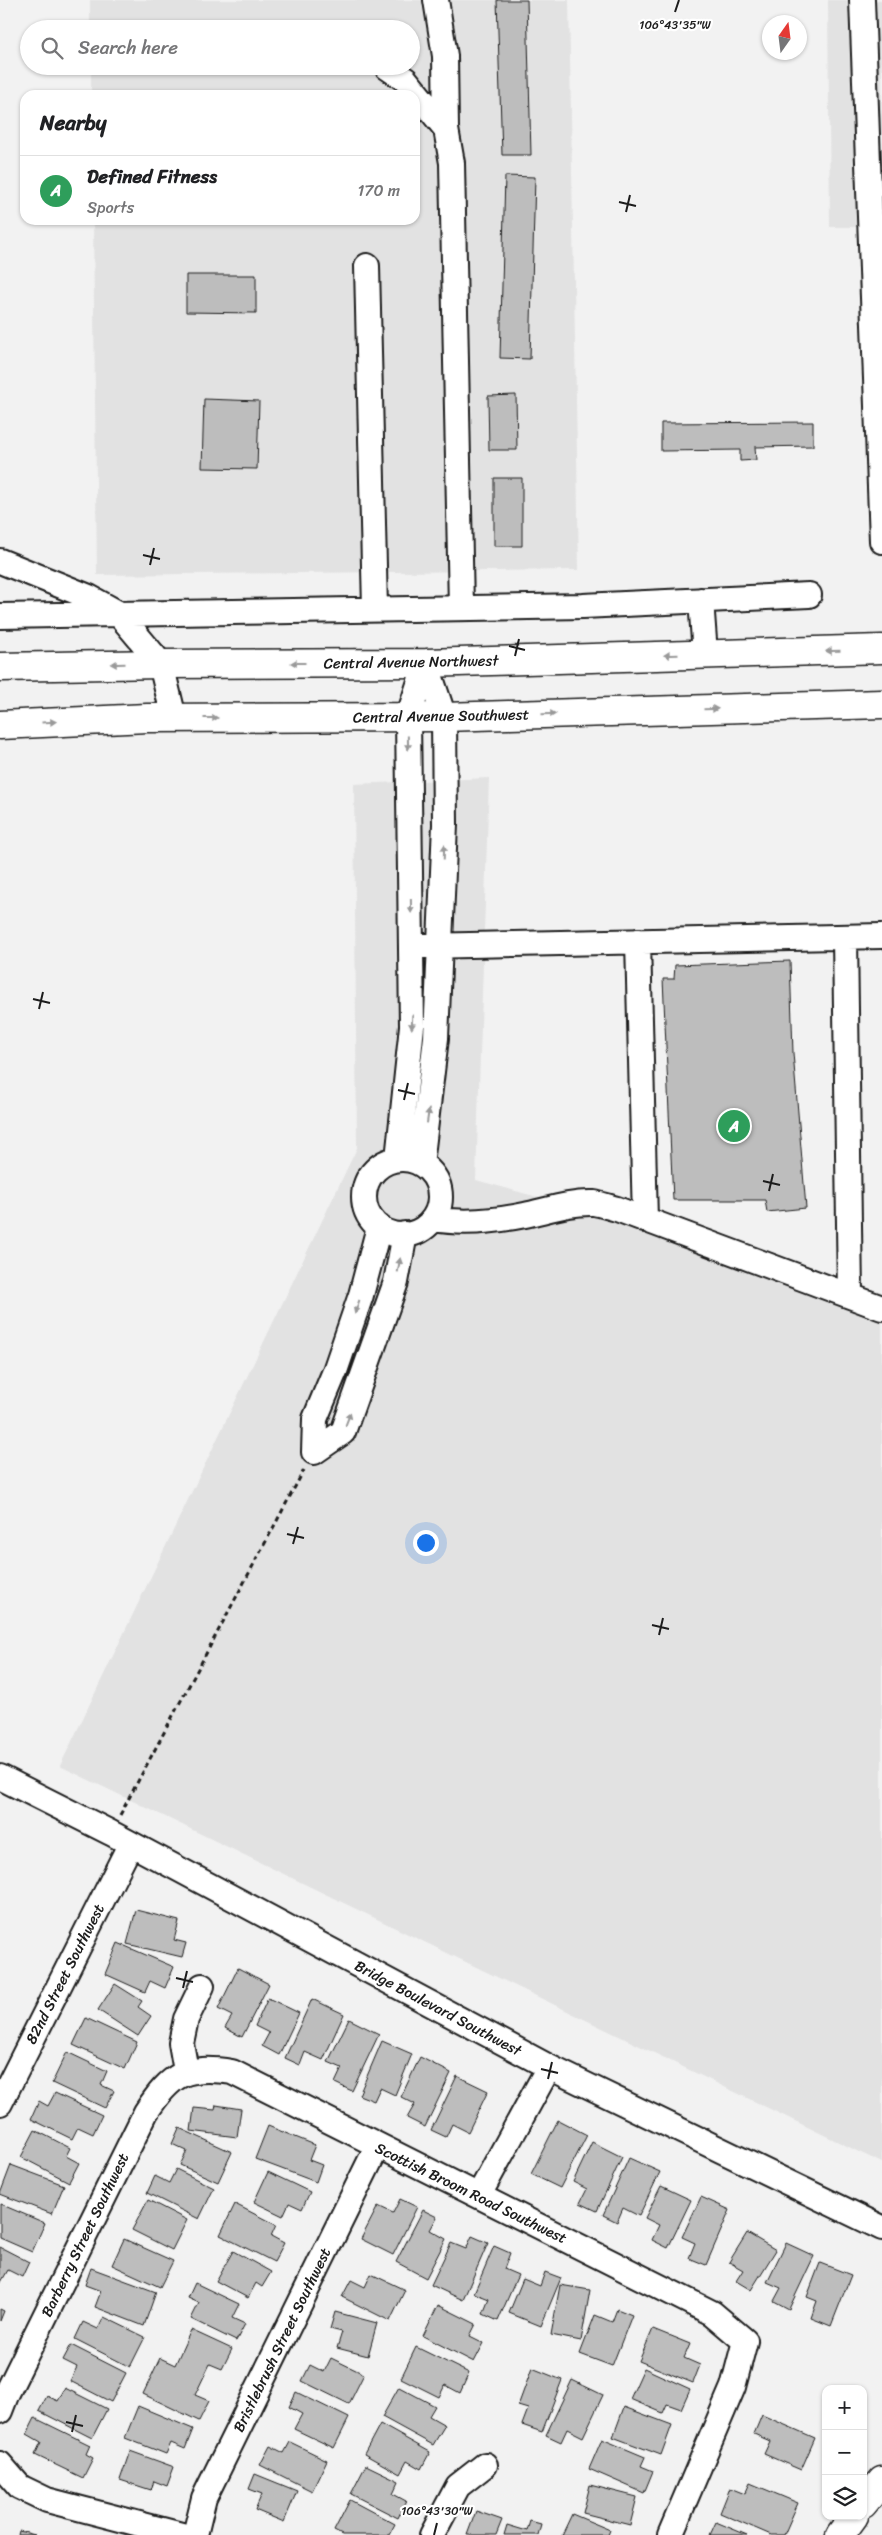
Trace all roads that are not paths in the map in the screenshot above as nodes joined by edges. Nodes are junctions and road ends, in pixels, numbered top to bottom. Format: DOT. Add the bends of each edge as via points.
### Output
graph roads {
  1 [pos="436,0"];
  2 [pos="862,0"];
  3 [pos="399,75"];
  4 [pos="414,90"];
  5 [pos="420,97"];
  6 [pos="446,129"];
  7 [pos="875,151"];
  8 [pos="876,209"];
  9 [pos="367,266"];
  10 [pos="882,540"];
  11 [pos="0,561"];
  12 [pos="809,595"];
  13 [pos="701,600"];
  14 [pos="461,608"];
  15 [pos="375,609"];
  16 [pos="118,613"];
  17 [pos="0,616"];
  18 [pos="882,649"];
  19 [pos="705,654"];
  20 [pos="426,663"];
  21 [pos="161,664"];
  22 [pos="0,667"];
  23 [pos="882,704"];
  24 [pos="444,717"];
  25 [pos="174,718"];
  26 [pos="408,718"];
  27 [pos="0,725"];
  28 [pos="882,936"];
  29 [pos="846,937"];
  30 [pos="638,942"];
  31 [pos="440,945"];
  32 [pos="412,946"];
  33 [pos="398,1159"];
  34 [pos="421,1164"];
  35 [pos="436,1210"];
  36 [pos="645,1220"];
  37 [pos="379,1227"];
  38 [pos="405,1234"];
  39 [pos="850,1296"];
  40 [pos="882,1308"];
  41 [pos="0,1777"];
  42 [pos="130,1845"];
  43 [pos="202,1986"];
  44 [pos="549,2067"];
  45 [pos="186,2071"];
  46 [pos="0,2103"];
  47 [pos="377,2147"];
  48 [pos="479,2195"];
  49 [pos="882,2228"];
  50 [pos="0,2411"];
  51 [pos="0,2464"];
  52 [pos="485,2465"];
  53 [pos="882,2481"];
  54 [pos="867,2499"];
  55 [pos="851,2520"];
  56 [pos="182,2535"];
  57 [pos="195,2535"];
  58 [pos="432,2535"];
  59 [pos="670,2535"];
  60 [pos="840,2535"];
  1 -- 6 [label="street" via="445,56"];
  2 -- 7 [label="street"];
  3 -- 4 [label="street"];
  5 -- 6 [label="street"];
  6 -- 14 [label="street" via="453,183"];
  7 -- 8 [label="street"];
  8 -- 10 [label="street"];
  9 -- 15 [label="street"];
  11 -- 16 [label="street" via="89,597"];
  12 -- 13 [label="street"];
  13 -- 14 [label="street"];
  13 -- 19 [label="street"];
  14 -- 15 [label="street"];
  15 -- 16 [label="street"];
  16 -- 17 [label="street"];
  16 -- 21 [label="street"];
  18 -- 19 [label="main road, Central Avenue Northwest, one-way"];
  19 -- 20 [label="main road, Central Avenue Northwest, one-way"];
  20 -- 21 [label="main road, Central Avenue Northwest, one-way"];
  20 -- 24 [label="street"];
  20 -- 26 [label="street"];
  21 -- 22 [label="main road, Central Avenue Northwest, one-way"];
  21 -- 25 [label="street"];
  24 -- 23 [label="main road, Central Avenue Southwest, one-way"];
  24 -- 26 [label="main road, Central Avenue Southwest"];
  31 -- 24 [label="street, one-way" via="445,824"];
  25 -- 26 [label="main road, Central Avenue Southwest, one-way"];
  27 -- 25 [label="main road, Central Avenue Southwest, one-way"];
  26 -- 32 [label="street, one-way"];
  28 -- 29 [label="street"];
  29 -- 30 [label="street"];
  29 -- 39 [label="street"];
  30 -- 31 [label="street"];
  30 -- 36 [label="street"];
  31 -- 32 [label="street"];
  34 -- 31 [label="street, one-way" via="436,1038"];
  32 -- 33 [label="street, one-way" via="412,1026"];
  33 -- 34 [label="street"];
  33 -- 37 [label="street" via="375,1170 364,1193 365,1206"];
  34 -- 35 [label="street" via="436,1180"];
  35 -- 36 [label="street" via="451,1222 594,1204"];
  35 -- 38 [label="street" via="415,1232"];
  36 -- 39 [label="street"];
  37 -- 38 [label="street"];
  37 -- 38 [label="street, one-way" via="361,1295 315,1419 314,1452 343,1432 396,1282"];
  39 -- 40 [label="street"];
  41 -- 42 [label="street, Bridge Boulevard Southwest"];
  42 -- 44 [label="street, Bridge Boulevard Southwest"];
  42 -- 46 [label="street, 82nd Street Southwest"];
  43 -- 45 [label="street" via="186,2019 181,2043"];
  44 -- 48 [label="street"];
  44 -- 49 [label="street, Bridge Boulevard Southwest"];
  45 -- 47 [label="street, Scottish Broom Road Southwest" via="210,2069 232,2072"];
  45 -- 50 [label="street, Barberry Street Southwest" via="162,2088 146,2112 6,2393"];
  47 -- 48 [label="street, Scottish Broom Road Southwest"];
  47 -- 57 [label="street, Bristlebrush Street Southwest" via="204,2498"];
  48 -- 59 [label="street, Scottish Broom Road Southwest" via="712,2313 745,2341 733,2387"];
  51 -- 56 [label="street" via="20,2487 47,2500"];
  52 -- 58 [label="street" via="458,2486"];
  53 -- 54 [label="main road"];
  55 -- 60 [label="main road"];
}
